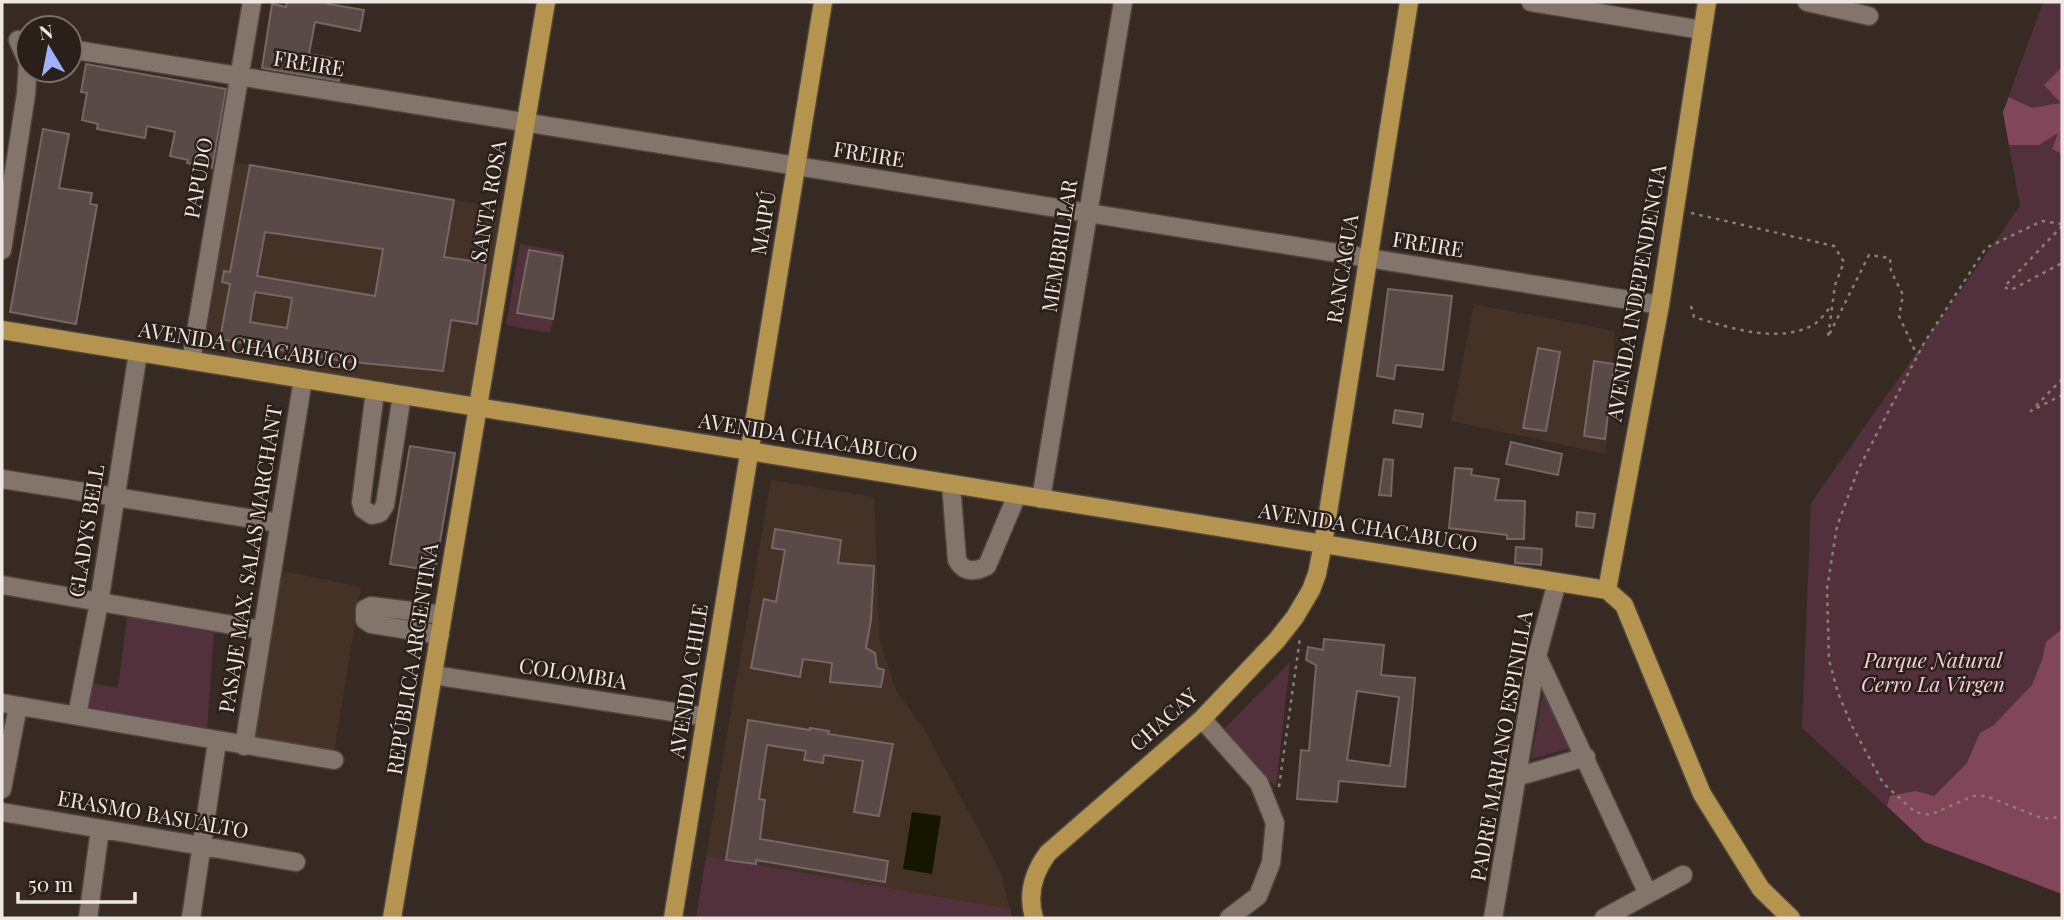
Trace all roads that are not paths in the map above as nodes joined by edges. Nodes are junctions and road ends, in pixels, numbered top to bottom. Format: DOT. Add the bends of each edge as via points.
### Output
graph roads {
  1 [pos="252,2"];
  2 [pos="546,2"];
  3 [pos="823,2"];
  4 [pos="1123,2"];
  5 [pos="1409,2"];
  6 [pos="1531,2"];
  7 [pos="1707,2"];
  8 [pos="1807,2"];
  9 [pos="1869,16"];
  10 [pos="1702,30"];
  11 [pos="84,51"];
  12 [pos="240,76"];
  13 [pos="27,84"];
  14 [pos="526,122"];
  15 [pos="796,166"];
  16 [pos="1088,213"];
  17 [pos="2,250"];
  18 [pos="1368,258"];
  19 [pos="1660,305"];
  20 [pos="2,330"];
  21 [pos="138,353"];
  22 [pos="191,361"];
  23 [pos="303,379"];
  24 [pos="375,391"];
  25 [pos="402,395"];
  26 [pos="478,408"];
  27 [pos="749,452"];
  28 [pos="2,479"];
  29 [pos="951,484"];
  30 [pos="1017,495"];
  31 [pos="116,497"];
  32 [pos="1041,499"];
  33 [pos="279,523"];
  34 [pos="1323,544"];
  35 [pos="1557,582"];
  36 [pos="2,585"];
  37 [pos="1607,590"];
  38 [pos="99,603"];
  39 [pos="443,615"];
  40 [pos="261,630"];
  41 [pos="440,635"];
  42 [pos="1537,656"];
  43 [pos="433,675"];
  44 [pos="10,705"];
  45 [pos="77,715"];
  46 [pos="706,717"];
  47 [pos="1202,719"];
  48 [pos="217,742"];
  49 [pos="244,746"];
  50 [pos="1586,757"];
  51 [pos="334,760"];
  52 [pos="1516,777"];
  53 [pos="2,789"];
  54 [pos="2,812"];
  55 [pos="100,829"];
  56 [pos="202,846"];
  57 [pos="296,862"];
  58 [pos="1683,876"];
  59 [pos="1648,894"];
  60 [pos="88,918"];
  61 [pos="191,918"];
  62 [pos="393,918"];
  63 [pos="673,918"];
  64 [pos="1034,918"];
  65 [pos="1229,918"];
  66 [pos="1493,918"];
  67 [pos="1604,918"];
  68 [pos="1791,918"];
  1 -- 12 [label="street, PAPUDO"];
  2 -- 14 [label="main road, SANTA ROSA"];
  3 -- 15 [label="main road, MAIPÚ"];
  4 -- 16 [label="street, MEMBRILLAR"];
  5 -- 18 [label="main road, RANCAGUA"];
  6 -- 10 [label="street"];
  7 -- 10 [label="main road, AVENIDA INDEPENDENCIA"];
  8 -- 9 [label="street"];
  10 -- 19 [label="main road, AVENIDA INDEPENDENCIA"];
  11 -- 12 [label="street, FREIRE"];
  12 -- 14 [label="street, FREIRE"];
  12 -- 22 [label="street, PAPUDO"];
  13 -- 17 [label="street"];
  14 -- 15 [label="street, FREIRE"];
  14 -- 26 [label="main road, SANTA ROSA"];
  15 -- 16 [label="street, FREIRE"];
  15 -- 27 [label="main road, MAIPÚ"];
  16 -- 18 [label="street, FREIRE"];
  16 -- 32 [label="street, MEMBRILLAR"];
  18 -- 19 [label="street, FREIRE"];
  18 -- 34 [label="main road, RANCAGUA"];
  19 -- 37 [label="main road, AVENIDA INDEPENDENCIA"];
  20 -- 21 [label="main road, AVENIDA CHACABUCO"];
  21 -- 22 [label="main road, AVENIDA CHACABUCO"];
  21 -- 31 [label="street, GLADYS BELL"];
  22 -- 23 [label="main road, AVENIDA CHACABUCO"];
  23 -- 24 [label="main road, AVENIDA CHACABUCO"];
  23 -- 33 [label="street, PASAJE MAX. SALAS MARCHANT"];
  24 -- 25 [label="main road, AVENIDA CHACABUCO"];
  24 -- 25 [label="street" via="361,502 372,515 385,505"];
  25 -- 26 [label="main road, AVENIDA CHACABUCO"];
  26 -- 27 [label="main road, AVENIDA CHACABUCO"];
  26 -- 39 [label="main road, REPÚBLICA ARGENTINA"];
  27 -- 29 [label="main road, AVENIDA CHACABUCO"];
  27 -- 46 [label="main road, AVENIDA CHILE"];
  28 -- 31 [label="street"];
  29 -- 30 [label="main road, AVENIDA CHACABUCO"];
  29 -- 30 [label="street" via="957,560 968,571 986,566"];
  30 -- 32 [label="main road, AVENIDA CHACABUCO"];
  31 -- 33 [label="street"];
  31 -- 38 [label="street, GLADYS BELL"];
  32 -- 34 [label="main road, AVENIDA CHACABUCO"];
  33 -- 40 [label="street, PASAJE MAX. SALAS MARCHANT"];
  34 -- 35 [label="main road, AVENIDA CHACABUCO"];
  34 -- 47 [label="main road, CHACAY" via="1317,574 1296,617"];
  35 -- 37 [label="main road, AVENIDA CHACABUCO"];
  35 -- 42 [label="street, PADRE MARIANO ESPINILLA"];
  36 -- 38 [label="street"];
  37 -- 68 [label="main road" via="1624,605 1702,794 1761,889"];
  38 -- 40 [label="street"];
  38 -- 45 [label="street, GLADYS BELL"];
  39 -- 41 [label="main road, REPÚBLICA ARGENTINA"];
  39 -- 41 [label="street" via="365,609 365,620 371,624"];
  40 -- 49 [label="street, PASAJE MAX. SALAS MARCHANT"];
  41 -- 43 [label="main road, REPÚBLICA ARGENTINA"];
  42 -- 50 [label="street"];
  42 -- 52 [label="street, PADRE MARIANO ESPINILLA"];
  43 -- 46 [label="street, COLOMBIA"];
  43 -- 62 [label="main road, REPÚBLICA ARGENTINA"];
  44 -- 45 [label="street"];
  44 -- 53 [label="street"];
  45 -- 48 [label="street"];
  46 -- 63 [label="main road, AVENIDA CHILE"];
  47 -- 64 [label="main road, CHACAY" via="1048,853 1031,888"];
  47 -- 65 [label="street" via="1259,783 1275,822 1271,863 1258,896"];
  48 -- 49 [label="street"];
  48 -- 56 [label="street, PASAJE MAX. SALAS MARCHANT"];
  49 -- 51 [label="street"];
  50 -- 52 [label="street"];
  50 -- 59 [label="street"];
  52 -- 66 [label="street, PADRE MARIANO ESPINILLA"];
  54 -- 55 [label="street, ERASMO BASUALTO"];
  55 -- 56 [label="street, ERASMO BASUALTO"];
  55 -- 60 [label="street"];
  56 -- 57 [label="street, ERASMO BASUALTO"];
  56 -- 61 [label="street, PASAJE MAX. SALAS MARCHANT"];
  58 -- 59 [label="street"];
  59 -- 67 [label="street"];
}
